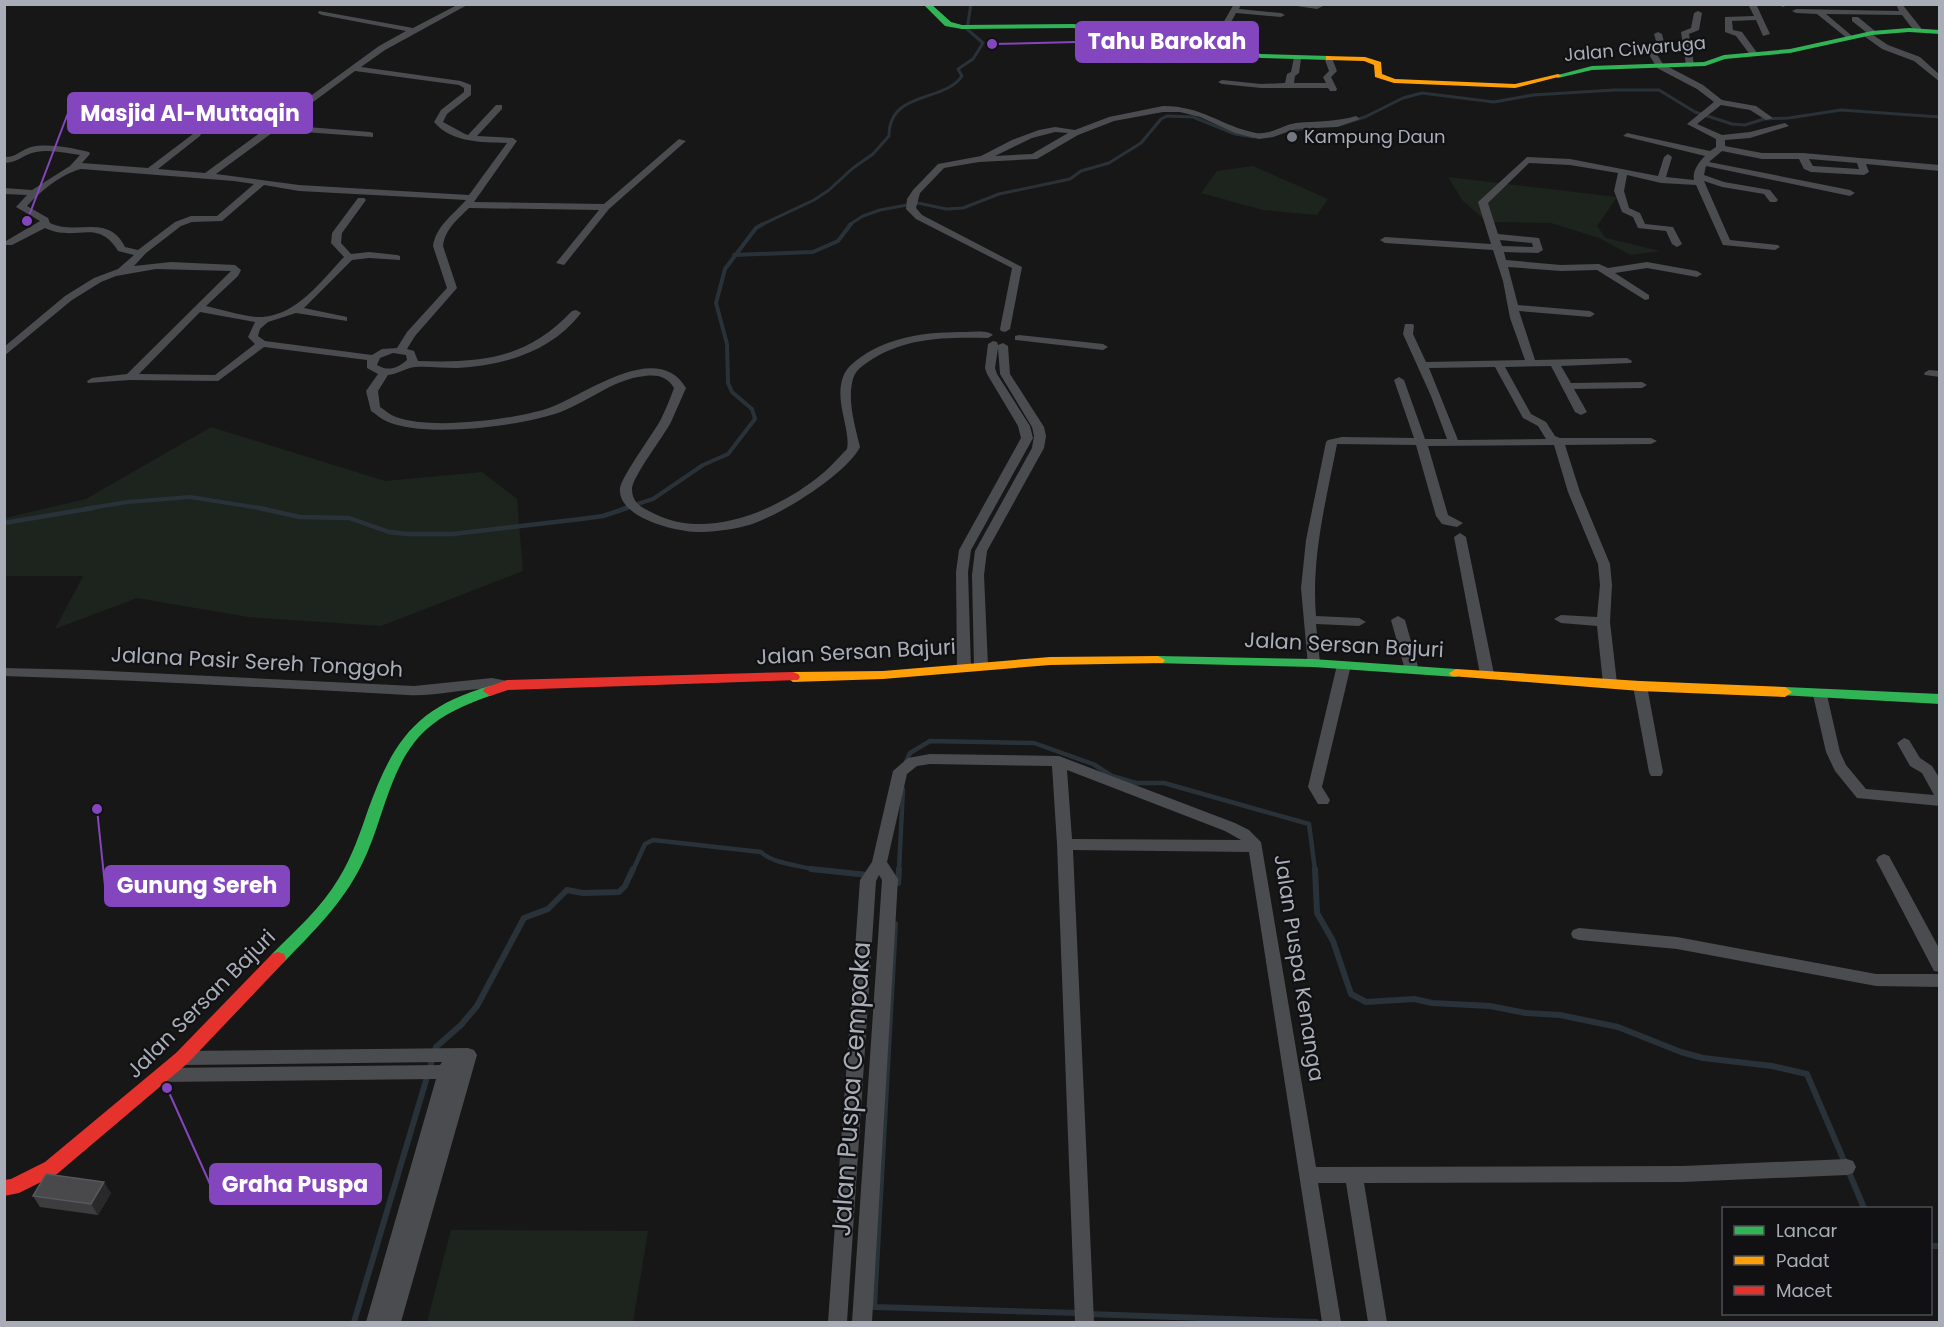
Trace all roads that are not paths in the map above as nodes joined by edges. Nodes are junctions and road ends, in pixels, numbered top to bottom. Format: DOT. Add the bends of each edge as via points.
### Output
graph roads {
  1 [pos="466,4"];
  2 [pos="926,4"];
  3 [pos="1286,4"];
  4 [pos="1324,4"];
  5 [pos="1752,4"];
  6 [pos="1897,4"];
  7 [pos="1236,8"];
  8 [pos="1796,11"];
  9 [pos="1818,11"];
  10 [pos="1904,13"];
  11 [pos="322,14"];
  12 [pos="1698,14"];
  13 [pos="1281,15"];
  14 [pos="1758,18"];
  15 [pos="1855,19"];
  16 [pos="413,30"];
  17 [pos="1109,30"];
  18 [pos="1918,30"];
  19 [pos="1940,32"];
  20 [pos="1869,33"];
  21 [pos="1658,34"];
  22 [pos="1766,34"];
  23 [pos="1848,37"];
  24 [pos="1208,46"];
  25 [pos="1099,48"];
  26 [pos="1754,54"];
  27 [pos="1297,59"];
  28 [pos="1329,60"];
  29 [pos="1690,65"];
  30 [pos="1660,66"];
  31 [pos="356,69"];
  32 [pos="1940,81"];
  33 [pos="1222,82"];
  34 [pos="1290,86"];
  35 [pos="1719,102"];
  36 [pos="499,107"];
  37 [pos="1769,118"];
  38 [pos="1356,119"];
  39 [pos="1785,126"];
  40 [pos="275,127"];
  41 [pos="1075,133"];
  42 [pos="197,134"];
  43 [pos="370,135"];
  44 [pos="1627,136"];
  45 [pos="470,138"];
  46 [pos="682,141"];
  47 [pos="1721,143"];
  48 [pos="1710,154"];
  49 [pos="1668,158"];
  50 [pos="983,159"];
  51 [pos="4,160"];
  52 [pos="1703,163"];
  53 [pos="74,167"];
  54 [pos="1940,168"];
  55 [pos="150,171"];
  56 [pos="1623,171"];
  57 [pos="207,176"];
  58 [pos="1661,180"];
  59 [pos="1699,180"];
  60 [pos="261,183"];
  61 [pos="4,191"];
  62 [pos="34,193"];
  63 [pos="1850,193"];
  64 [pos="361,200"];
  65 [pos="1773,200"];
  66 [pos="470,201"];
  67 [pos="606,207"];
  68 [pos="45,224"];
  69 [pos="1385,240"];
  70 [pos="9,243"];
  71 [pos="1496,244"];
  72 [pos="1677,244"];
  73 [pos="1775,247"];
  74 [pos="140,253"];
  75 [pos="349,257"];
  76 [pos="397,258"];
  77 [pos="561,263"];
  78 [pos="1501,263"];
  79 [pos="1608,271"];
  80 [pos="118,273"];
  81 [pos="1697,274"];
  82 [pos="1645,297"];
  83 [pos="198,308"];
  84 [pos="1514,308"];
  85 [pos="296,310"];
  86 [pos="576,313"];
  87 [pos="1590,314"];
  88 [pos="343,319"];
  89 [pos="262,320"];
  90 [pos="1409,327"];
  91 [pos="1005,329"];
  92 [pos="1019,338"];
  93 [pos="995,342"];
  94 [pos="262,344"];
  95 [pos="1103,347"];
  96 [pos="401,350"];
  97 [pos="4,353"];
  98 [pos="373,358"];
  99 [pos="1626,361"];
  100 [pos="1531,362"];
  101 [pos="1554,362"];
  102 [pos="1498,363"];
  103 [pos="410,364"];
  104 [pos="1422,365"];
  105 [pos="385,372"];
  106 [pos="130,376"];
  107 [pos="1399,380"];
  108 [pos="92,381"];
  109 [pos="1642,385"];
  110 [pos="1567,386"];
  111 [pos="1581,412"];
  112 [pos="1651,441"];
  113 [pos="1421,443"];
  114 [pos="1454,443"];
  115 [pos="1559,443"];
  116 [pos="1008,472"];
  117 [pos="1022,476"];
  118 [pos="1457,523"];
  119 [pos="1460,537"];
  120 [pos="1561,619"];
  121 [pos="1310,620"];
  122 [pos="1398,620"];
  123 [pos="1603,621"];
  124 [pos="1359,622"];
  125 [pos="1313,663"];
  126 [pos="1344,665"];
  127 [pos="981,666"];
  128 [pos="964,668"];
  129 [pos="1412,670"];
  130 [pos="4,672"];
  131 [pos="1487,674"];
  132 [pos="1610,683"];
  133 [pos="507,685"];
  134 [pos="1640,686"];
  135 [pos="1820,695"];
  136 [pos="1940,699"];
  137 [pos="1904,743"];
  138 [pos="1059,761"];
  139 [pos="905,766"];
  140 [pos="1656,772"];
  141 [pos="1940,793"];
  142 [pos="1323,800"];
  143 [pos="1940,801"];
  144 [pos="1065,844"];
  145 [pos="1256,846"];
  146 [pos="1884,860"];
  147 [pos="879,863"];
  148 [pos="890,879"];
  149 [pos="868,880"];
  150 [pos="1580,934"];
  151 [pos="1940,966"];
  152 [pos="1940,981"];
  153 [pos="860,1001"];
  154 [pos="882,1001"];
  155 [pos="182,1058"];
  156 [pos="453,1067"];
  157 [pos="162,1076"];
  158 [pos="1847,1167"];
  159 [pos="1310,1175"];
  160 [pos="1354,1176"];
  161 [pos="4,1188"];
  162 [pos="376,1323"];
  163 [pos="392,1323"];
  164 [pos="837,1323"];
  165 [pos="862,1323"];
  166 [pos="1084,1323"];
  167 [pos="1331,1323"];
  168 [pos="1378,1323"];
  1 -- 16 [label="street"];
  2 -- 17 [label="main road, Jalan Ciwaruga" via="948,24 968,27 1073,26"];
  3 -- 4 [label="street"];
  5 -- 14 [label="street"];
  6 -- 10 [label="street"];
  7 -- 13 [label="street"];
  7 -- 24 [label="street"];
  8 -- 9 [label="street"];
  9 -- 10 [label="street"];
  9 -- 23 [label="street"];
  10 -- 18 [label="street"];
  11 -- 16 [label="street"];
  12 -- 29 [label="street" via="1695,30 1685,32"];
  14 -- 22 [label="street"];
  14 -- 26 [label="street" via="1728,19 1729,33 1739,34"];
  15 -- 20 [label="street"];
  16 -- 31 [label="street"];
  17 -- 24 [label="main road, Jalan Ciwaruga"];
  17 -- 25 [label="street"];
  18 -- 19 [label="main road, Jalan Ciwaruga"];
  18 -- 20 [label="main road, Jalan Ciwaruga"];
  20 -- 23 [label="main road, Jalan Ciwaruga"];
  20 -- 32 [label="street" via="1885,47 1914,56"];
  21 -- 30 [label="street" via="1662,50 1651,51"];
  23 -- 26 [label="main road, Jalan Ciwaruga" via="1790,51"];
  24 -- 27 [label="main road, Jalan Ciwaruga" via="1241,54"];
  26 -- 29 [label="main road, Jalan Ciwaruga"];
  27 -- 28 [label="main road, Jalan Ciwaruga"];
  27 -- 34 [label="street" via="1296,70 1288,80"];
  28 -- 30 [label="main road, Jalan Ciwaruga" via="1372,60 1378,64 1378,75 1394,81 1495,86 1528,84 1592,68"];
  28 -- 34 [label="street" via="1333,70 1327,77 1331,87"];
  29 -- 30 [label="main road, Jalan Ciwaruga"];
  30 -- 35 [label="street"];
  31 -- 40 [label="street"];
  31 -- 45 [label="street" via="468,87 468,93 438,122 451,133"];
  33 -- 34 [label="street"];
  35 -- 37 [label="street" via="1753,108"];
  35 -- 47 [label="street" via="1691,124"];
  36 -- 45 [label="street"];
  38 -- 41 [label="street" via="1295,126 1259,136 1196,113 1163,109 1112,119"];
  39 -- 47 [label="street"];
  40 -- 43 [label="street"];
  40 -- 57 [label="street"];
  41 -- 50 [label="street" via="1034,157"];
  41 -- 50 [label="street" via="1056,128 1006,144"];
  42 -- 55 [label="street"];
  44 -- 48 [label="street"];
  45 -- 66 [label="street" via="513,141"];
  46 -- 67 [label="street"];
  47 -- 48 [label="street"];
  47 -- 54 [label="street" via="1762,156"];
  48 -- 52 [label="street"];
  49 -- 58 [label="street"];
  50 -- 91 [label="street" via="937,169 910,205 919,217 1017,267"];
  51 -- 53 [label="street" via="16,160 38,149 86,154"];
  52 -- 59 [label="street"];
  52 -- 63 [label="street"];
  53 -- 55 [label="street"];
  53 -- 62 [label="street"];
  55 -- 57 [label="street"];
  56 -- 58 [label="street"];
  56 -- 71 [label="street" via="1527,160 1483,202"];
  56 -- 72 [label="street" via="1619,191 1625,210 1638,215 1640,225 1670,229"];
  57 -- 60 [label="street"];
  58 -- 59 [label="street"];
  59 -- 65 [label="street" via="1767,192"];
  59 -- 73 [label="street" via="1726,243"];
  60 -- 66 [label="street"];
  60 -- 74 [label="street" via="219,219 191,219 178,224"];
  61 -- 62 [label="street"];
  62 -- 68 [label="street" via="21,207 45,220"];
  64 -- 75 [label="street" via="337,235 336,243"];
  66 -- 67 [label="street"];
  66 -- 96 [label="street" via="438,239 453,288"];
  67 -- 77 [label="street"];
  68 -- 70 [label="street"];
  68 -- 74 [label="street" via="61,231 91,229 111,233 121,249"];
  69 -- 71 [label="street"];
  71 -- 78 [label="street"];
  74 -- 80 [label="street"];
  75 -- 76 [label="street"];
  75 -- 85 [label="street"];
  78 -- 79 [label="street" via="1561,268 1598,266"];
  78 -- 84 [label="street"];
  79 -- 81 [label="street" via="1647,265"];
  79 -- 82 [label="street"];
  80 -- 83 [label="street" via="172,266 236,270"];
  80 -- 97 [label="street" via="96,281 64,303"];
  83 -- 89 [label="street"];
  83 -- 106 [label="street"];
  84 -- 87 [label="street"];
  84 -- 100 [label="street"];
  85 -- 88 [label="street"];
  85 -- 89 [label="street"];
  86 -- 103 [label="street" via="554,336 506,358 454,366"];
  89 -- 94 [label="street" via="254,337"];
  90 -- 104 [label="street" via="1408,334"];
  91 -- 92 [label="street"];
  91 -- 93 [label="street" via="994,331"];
  92 -- 93 [label="street" via="1013,344"];
  92 -- 95 [label="street"];
  93 -- 105 [label="street" via="938,335 911,339 872,353 852,369 847,381 852,451 821,481 777,508 744,523 694,528 657,520 635,509 627,499 626,486 665,423 680,388 676,380 665,374 648,371 625,376 547,413 441,426 403,424 381,416 372,391"];
  93 -- 116 [label="street" via="992,374 1027,432"];
  93 -- 117 [label="street" via="1005,374 1040,436 1038,448"];
  94 -- 98 [label="street"];
  94 -- 106 [label="street" via="218,378"];
  96 -- 98 [label="street"];
  96 -- 103 [label="street" via="412,355"];
  98 -- 105 [label="street" via="371,366"];
  99 -- 101 [label="street"];
  100 -- 101 [label="street"];
  100 -- 102 [label="street"];
  101 -- 110 [label="street"];
  102 -- 104 [label="street"];
  102 -- 115 [label="street" via="1527,416 1542,424"];
  103 -- 105 [label="street"];
  104 -- 114 [label="street"];
  106 -- 108 [label="street"];
  107 -- 113 [label="street"];
  109 -- 110 [label="street"];
  110 -- 111 [label="street"];
  112 -- 115 [label="street"];
  113 -- 114 [label="street"];
  113 -- 118 [label="street" via="1442,516"];
  113 -- 121 [label="street" via="1342,440 1331,444 1312,540 1307,588"];
  114 -- 115 [label="street"];
  115 -- 123 [label="street" via="1574,492 1604,564"];
  116 -- 117 [label="street"];
  116 -- 128 [label="street" via="963,560"];
  117 -- 127 [label="street" via="980,557"];
  119 -- 131 [label="street"];
  120 -- 123 [label="street"];
  121 -- 124 [label="street"];
  121 -- 125 [label="street"];
  122 -- 129 [label="street"];
  123 -- 132 [label="street"];
  125 -- 126 [label="main road, Jalan Sersan Bajuri"];
  125 -- 127 [label="main road, Jalan Sersan Bajuri" via="1148,659"];
  126 -- 129 [label="main road, Jalan Sersan Bajuri"];
  126 -- 142 [label="street" via="1316,782"];
  127 -- 128 [label="main road, Jalan Sersan Bajuri"];
  128 -- 133 [label="main road, Jalan Sersan Bajuri" via="883,675"];
  129 -- 131 [label="main road, Jalan Sersan Bajuri"];
  130 -- 133 [label="street, Jalana Pasir Sereh Tonggoh" via="414,691"];
  131 -- 132 [label="main road, Jalan Sersan Bajuri"];
  132 -- 134 [label="main road, Jalan Sersan Bajuri"];
  133 -- 155 [label="main road, Jalan Sersan Bajuri" via="453,705 421,726 405,744 345,883 319,916"];
  134 -- 135 [label="main road, Jalan Sersan Bajuri"];
  134 -- 140 [label="street"];
  135 -- 136 [label="main road, Jalan Sersan Bajuri"];
  135 -- 143 [label="street" via="1833,752 1862,794"];
  137 -- 141 [label="street"];
  138 -- 139 [label="street, Jalan Puspa Kenanga" via="930,759"];
  138 -- 144 [label="street"];
  138 -- 145 [label="street, Jalan Puspa Kenanga" via="1239,831"];
  139 -- 147 [label="street, Jalan Puspa Cempaka" via="898,778"];
  144 -- 145 [label="street"];
  144 -- 166 [label="street"];
  145 -- 159 [label="street, Jalan Puspa Kenanga"];
  146 -- 151 [label="street"];
  147 -- 148 [label="street"];
  147 -- 149 [label="street, Jalan Puspa Cempaka"];
  148 -- 149 [label="street"];
  148 -- 154 [label="street, Jalan Puspa Cempaka"];
  149 -- 153 [label="street, Jalan Puspa Cempaka"];
  150 -- 152 [label="street" via="1677,943 1876,980"];
  153 -- 154 [label="street"];
  153 -- 164 [label="street, Jalan Puspa Cempaka"];
  154 -- 165 [label="street, Jalan Puspa Cempaka"];
  155 -- 156 [label="street"];
  155 -- 157 [label="main road, Jalan Sersan Bajuri"];
  156 -- 157 [label="street"];
  156 -- 162 [label="street"];
  156 -- 163 [label="street"];
  157 -- 161 [label="main road, Jalan Sersan Bajuri" via="51,1168"];
  158 -- 160 [label="street" via="1683,1174"];
  159 -- 160 [label="street"];
  159 -- 167 [label="street, Jalan Puspa Kenanga"];
  160 -- 168 [label="street"];
}
